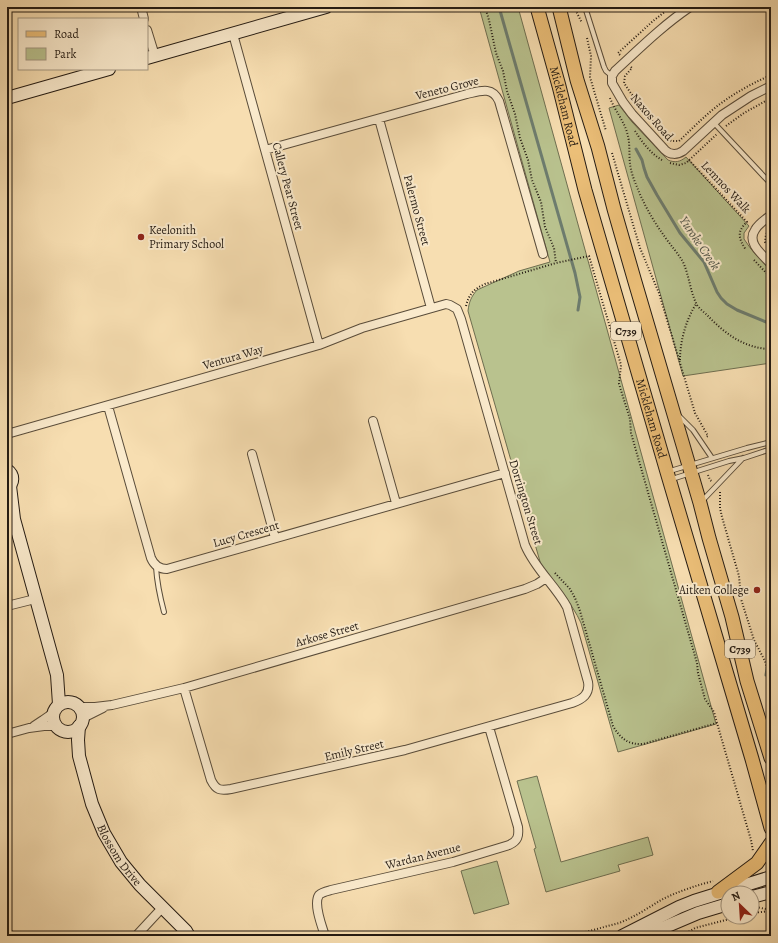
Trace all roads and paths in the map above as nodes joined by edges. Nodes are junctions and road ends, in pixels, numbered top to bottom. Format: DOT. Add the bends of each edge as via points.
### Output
graph roads {
  1 [pos="141,7"];
  2 [pos="326,7"];
  3 [pos="485,7"];
  4 [pos="537,7"];
  5 [pos="559,7"];
  6 [pos="574,7"];
  7 [pos="585,7"];
  8 [pos="671,7"];
  9 [pos="690,7"];
  10 [pos="703,7"];
  11 [pos="710,7"];
  12 [pos="144,18"];
  13 [pos="584,26"];
  14 [pos="586,33"];
  15 [pos="233,34"];
  16 [pos="148,37"];
  17 [pos="151,57"];
  18 [pos="626,61"];
  19 [pos="105,70"];
  20 [pos="771,75"];
  21 [pos="612,76"];
  22 [pos="771,86"];
  23 [pos="7,98"];
  24 [pos="771,98"];
  25 [pos="379,119"];
  26 [pos="714,123"];
  27 [pos="630,127"];
  28 [pos="626,130"];
  29 [pos="720,131"];
  30 [pos="608,136"];
  31 [pos="628,137"];
  32 [pos="265,150"];
  33 [pos="612,151"];
  34 [pos="771,184"];
  35 [pos="771,215"];
  36 [pos="744,225"];
  37 [pos="771,229"];
  38 [pos="771,248"];
  39 [pos="543,254"];
  40 [pos="556,263"];
  41 [pos="771,264"];
  42 [pos="696,304"];
  43 [pos="431,308"];
  44 [pos="466,308"];
  45 [pos="460,316"];
  46 [pos="319,345"];
  47 [pos="771,349"];
  48 [pos="682,367"];
  49 [pos="108,406"];
  50 [pos="673,410"];
  51 [pos="373,421"];
  52 [pos="7,434"];
  53 [pos="701,442"];
  54 [pos="771,442"];
  55 [pos="771,449"];
  56 [pos="252,454"];
  57 [pos="712,458"];
  58 [pos="744,458"];
  59 [pos="705,468"];
  60 [pos="7,470"];
  61 [pos="690,470"];
  62 [pos="505,473"];
  63 [pos="668,476"];
  64 [pos="716,486"];
  65 [pos="9,487"];
  66 [pos="396,503"];
  67 [pos="700,503"];
  68 [pos="7,505"];
  69 [pos="14,519"];
  70 [pos="275,538"];
  71 [pos="156,566"];
  72 [pos="552,570"];
  73 [pos="546,578"];
  74 [pos="35,598"];
  75 [pos="7,606"];
  76 [pos="164,612"];
  77 [pos="771,683"];
  78 [pos="589,685"];
  79 [pos="184,688"];
  80 [pos="112,705"];
  81 [pos="71,712"];
  82 [pos="717,722"];
  83 [pos="489,727"];
  84 [pos="29,728"];
  85 [pos="60,728"];
  86 [pos="7,734"];
  87 [pos="79,756"];
  88 [pos="771,758"];
  89 [pos="771,828"];
  90 [pos="771,844"];
  91 [pos="753,852"];
  92 [pos="771,877"];
  93 [pos="717,886"];
  94 [pos="771,892"];
  95 [pos="760,898"];
  96 [pos="760,905"];
  97 [pos="720,906"];
  98 [pos="162,908"];
  99 [pos="771,910"];
  100 [pos="760,912"];
  101 [pos="7,916"];
  102 [pos="720,921"];
  103 [pos="13,936"];
  104 [pos="136,936"];
  105 [pos="190,936"];
  106 [pos="325,936"];
  107 [pos="571,936"];
  108 [pos="622,936"];
  109 [pos="632,936"];
  110 [pos="681,936"];
  1 -- 12 [label="street"];
  2 -- 15 [label="street"];
  3 -- 40 [label="path" via="532,180 541,202 545,226 554,248"];
  4 -- 63 [label="main road, Mickleham Road / C739" via="585,190"];
  5 -- 50 [label="main road, Mickleham Road / C739" via="614,209"];
  6 -- 13 [label="path"];
  7 -- 21 [label="lane" via="604,67"];
  8 -- 18 [label="path" via="618,53"];
  9 -- 18 [label="street" via="663,27"];
  10 -- 11 [label="path" via="705,10"];
  14 -- 30 [label="path" via="591,56 590,77"];
  15 -- 17 [label="street"];
  15 -- 32 [label="street, Callery Pear Street"];
  16 -- 17 [label="street"];
  18 -- 20 [label="path" via="632,68 625,76 624,83 640,106 671,141 679,141 719,104 734,94"];
  18 -- 21 [label="street"];
  19 -- 23 [label="street"];
  21 -- 26 [label="street, Naxos Road" via="612,83 623,102 668,153 676,154 683,151"];
  22 -- 26 [label="street, Naxos Road" via="736,105"];
  24 -- 29 [label="path" via="744,113"];
  25 -- 32 [label="street, Veneto Grove"];
  25 -- 39 [label="street, Veneto Grove" via="475,92 490,91 495,94 502,110"];
  25 -- 43 [label="street, Palermo Street"];
  26 -- 29 [label="lane"];
  27 -- 28 [label="path"];
  29 -- 34 [label="lane"];
  29 -- 36 [label="path, Lemnos Walk" via="689,160 747,222"];
  31 -- 42 [label="path" via="630,163 637,188 654,220 683,263"];
  32 -- 46 [label="street, Callery Pear Street"];
  33 -- 48 [label="path" via="640,248 659,293"];
  35 -- 41 [label="street" via="755,229 752,237 756,248"];
  37 -- 38 [label="path" via="766,234 765,242"];
  40 -- 44 [label="path" via="480,286 472,293"];
  40 -- 82 [label="path" via="589,256 621,365 620,384 632,433 705,699"];
  42 -- 47 [label="path" via="714,323 733,337 754,347"];
  42 -- 48 [label="path" via="681,343"];
  43 -- 45 [label="street, Ventura Way" via="450,305 457,309"];
  43 -- 46 [label="street, Ventura Way" via="362,328"];
  45 -- 62 [label="street, Dorrington Street"];
  46 -- 49 [label="street, Ventura Way"];
  48 -- 53 [label="path" via="695,413 708,436"];
  49 -- 52 [label="street, Ventura Way"];
  49 -- 71 [label="street" via="151,558"];
  50 -- 53 [label="lane"];
  50 -- 61 [label="main road, Mickleham Road / C739"];
  51 -- 66 [label="street"];
  53 -- 57 [label="lane"];
  54 -- 57 [label="lane"];
  55 -- 58 [label="lane"];
  56 -- 70 [label="street"];
  57 -- 61 [label="lane"];
  58 -- 59 [label="lane"];
  58 -- 64 [label="lane"];
  59 -- 61 [label="lane"];
  59 -- 64 [label="path"];
  60 -- 65 [label="street, Blossom Drive" via="12,477"];
  61 -- 63 [label="lane"];
  61 -- 63 [label="lane" via="680,468"];
  61 -- 67 [label="main road, Mickleham Road / C739"];
  62 -- 66 [label="street, Lucy Crescent"];
  62 -- 73 [label="street, Dorrington Street" via="525,545"];
  63 -- 89 [label="main road, Mickleham Road / C739"];
  64 -- 67 [label="lane"];
  64 -- 77 [label="path" via="720,493 720,508 739,576 742,599 754,640 765,661"];
  65 -- 69 [label="street, Blossom Drive"];
  66 -- 70 [label="street, Lucy Crescent"];
  67 -- 88 [label="main road, Mickleham Road / C739" via="747,681"];
  68 -- 69 [label="street, Blossom Drive"];
  69 -- 74 [label="street, Blossom Drive"];
  70 -- 71 [label="street, Lucy Crescent" via="167,569"];
  71 -- 76 [label="lane"];
  72 -- 82 [label="path" via="575,598 613,726 622,738 628,742 643,744"];
  73 -- 78 [label="street, Dorrington Street" via="567,607"];
  73 -- 79 [label="street, Arkose Street" via="525,589"];
  74 -- 75 [label="street"];
  74 -- 81 [label="street, Blossom Drive" via="57,676"];
  78 -- 83 [label="street, Emily Street" via="586,696 579,700"];
  79 -- 80 [label="street, Arkose Street"];
  79 -- 83 [label="street, Emily Street" via="211,780 214,787 222,790 405,750"];
  80 -- 81 [label="street, Arkose Street"];
  80 -- 81 [label="street, Arkose Street" via="96,711"];
  81 -- 84 [label="street" via="43,720"];
  81 -- 85 [label="street, Blossom Drive" via="54,722"];
  81 -- 85 [label="street" via="72,731"];
  81 -- 87 [label="street, Blossom Drive"];
  82 -- 91 [label="path"];
  83 -- 106 [label="street, Wardan Avenue" via="518,830 516,841 453,862 323,892 317,903"];
  84 -- 85 [label="street"];
  84 -- 86 [label="street"];
  85 -- 87 [label="street, Blossom Drive"];
  87 -- 98 [label="street, Blossom Drive" via="92,804 104,833 121,862"];
  90 -- 93 [label="main road" via="757,863"];
  92 -- 93 [label="street"];
  93 -- 107 [label="path" via="693,886 627,920"];
  93 -- 108 [label="street"];
  94 -- 95 [label="street"];
  96 -- 99 [label="path"];
  97 -- 109 [label="street" via="698,912 665,927"];
  98 -- 104 [label="street"];
  98 -- 105 [label="street, Blossom Drive"];
  99 -- 100 [label="path"];
  101 -- 103 [label="path"];
  102 -- 110 [label="path" via="695,928"];
}
